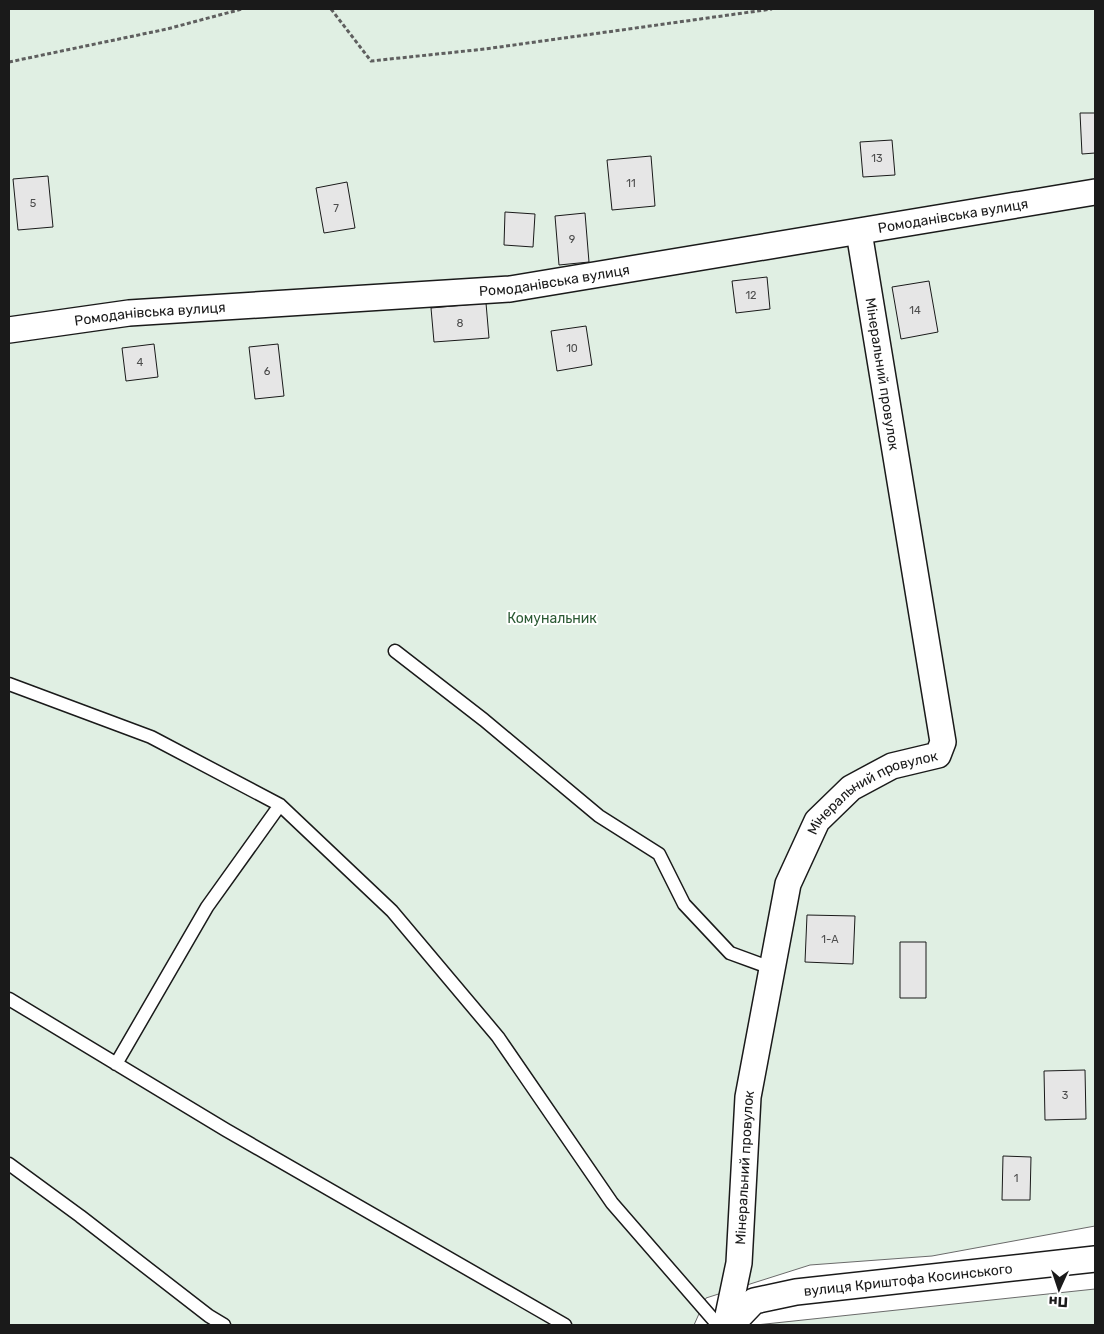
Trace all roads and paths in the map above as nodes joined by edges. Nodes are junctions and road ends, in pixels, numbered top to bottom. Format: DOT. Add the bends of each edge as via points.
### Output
graph roads {
  1 [pos="242,9"];
  2 [pos="331,9"];
  3 [pos="772,9"];
  4 [pos="9,62"];
  5 [pos="1095,192"];
  6 [pos="859,232"];
  7 [pos="9,330"];
  8 [pos="395,651"];
  9 [pos="9,684"];
  10 [pos="280,805"];
  11 [pos="771,968"];
  12 [pos="9,999"];
  13 [pos="116,1064"];
  14 [pos="9,1164"];
  15 [pos="1095,1260"];
  16 [pos="224,1325"];
  17 [pos="565,1325"];
  18 [pos="718,1325"];
  19 [pos="726,1325"];
  20 [pos="731,1325"];
  1 -- 4 [label="path" via="167,29"];
  2 -- 3 [label="path" via="371,61 485,49"];
  5 -- 6 [label="street, Ромоданівська вулиця"];
  6 -- 7 [label="street, Ромоданівська вулиця" via="510,289 130,313"];
  6 -- 11 [label="street, Мінеральний провулок" via="943,742 938,755 892,766 851,788 817,821 788,884"];
  8 -- 11 [label="lane" via="484,720 598,816 659,854 684,904 730,953"];
  9 -- 10 [label="lane" via="151,738"];
  10 -- 13 [label="lane" via="207,907"];
  10 -- 18 [label="lane" via="392,910 498,1037 612,1203"];
  11 -- 19 [label="street, Мінеральний провулок" via="748,1097 739,1263"];
  12 -- 13 [label="lane"];
  13 -- 17 [label="lane"];
  14 -- 16 [label="lane"];
  15 -- 20 [label="street, вулиця Криштофа Косинського" via="796,1292 754,1301"];
}
